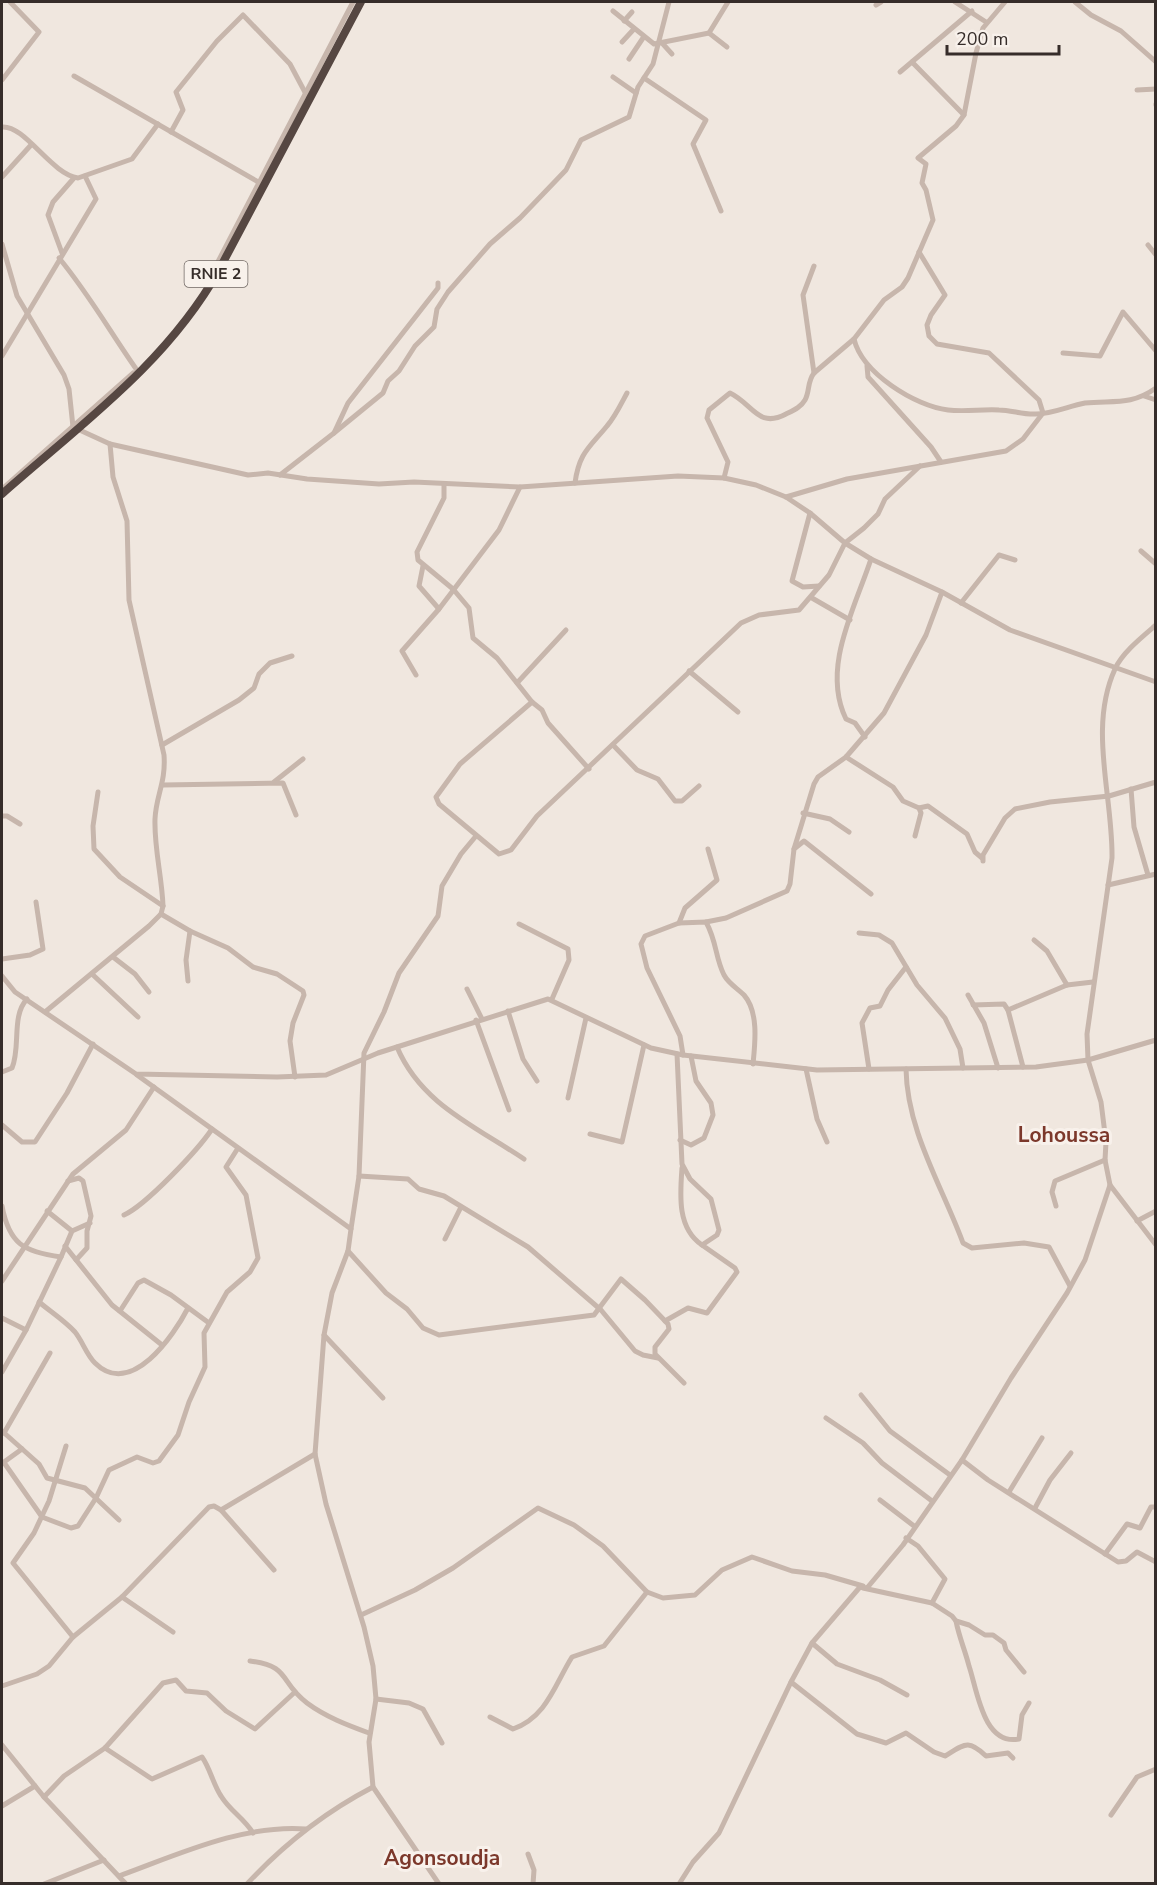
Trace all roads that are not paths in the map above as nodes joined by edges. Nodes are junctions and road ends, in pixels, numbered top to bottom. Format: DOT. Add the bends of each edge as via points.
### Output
graph roads {
  1 [pos="10,2"];
  2 [pos="353,2"];
  3 [pos="361,2"];
  4 [pos="669,2"];
  5 [pos="728,2"];
  6 [pos="955,2"];
  7 [pos="1005,2"];
  8 [pos="1075,2"];
  9 [pos="613,11"];
  10 [pos="972,11"];
  11 [pos="632,12"];
  12 [pos="624,21"];
  13 [pos="986,22"];
  14 [pos="634,29"];
  15 [pos="709,33"];
  16 [pos="643,38"];
  17 [pos="622,42"];
  18 [pos="661,43"];
  19 [pos="727,47"];
  20 [pos="672,54"];
  21 [pos="629,59"];
  22 [pos="912,62"];
  23 [pos="1155,62"];
  24 [pos="900,72"];
  25 [pos="74,76"];
  26 [pos="614,77"];
  27 [pos="644,78"];
  28 [pos="2,80"];
  29 [pos="1155,89"];
  30 [pos="1137,90"];
  31 [pos="636,93"];
  32 [pos="307,97"];
  33 [pos="964,115"];
  34 [pos="158,124"];
  35 [pos="2,127"];
  36 [pos="171,132"];
  37 [pos="31,145"];
  38 [pos="85,176"];
  39 [pos="2,177"];
  40 [pos="75,178"];
  41 [pos="262,183"];
  42 [pos="721,211"];
  43 [pos="2,244"];
  44 [pos="1148,245"];
  45 [pos="919,252"];
  46 [pos="1155,255"];
  47 [pos="60,256"];
  48 [pos="814,266"];
  49 [pos="438,283"];
  50 [pos="26,312"];
  51 [pos="854,339"];
  52 [pos="1155,351"];
  53 [pos="1063,353"];
  54 [pos="2,356"];
  55 [pos="867,366"];
  56 [pos="138,371"];
  57 [pos="814,374"];
  58 [pos="1155,388"];
  59 [pos="627,393"];
  60 [pos="1144,396"];
  61 [pos="1155,399"];
  62 [pos="1043,413"];
  63 [pos="74,428"];
  64 [pos="334,433"];
  65 [pos="110,444"];
  66 [pos="940,462"];
  67 [pos="920,466"];
  68 [pos="280,475"];
  69 [pos="724,478"];
  70 [pos="574,483"];
  71 [pos="444,484"];
  72 [pos="520,487"];
  73 [pos="2,489"];
  74 [pos="2,494"];
  75 [pos="786,497"];
  76 [pos="810,513"];
  77 [pos="844,543"];
  78 [pos="1141,551"];
  79 [pos="871,560"];
  80 [pos="1016,560"];
  81 [pos="1155,564"];
  82 [pos="423,566"];
  83 [pos="819,586"];
  84 [pos="453,589"];
  85 [pos="942,592"];
  86 [pos="812,598"];
  87 [pos="960,603"];
  88 [pos="439,609"];
  89 [pos="850,620"];
  90 [pos="1155,625"];
  91 [pos="566,630"];
  92 [pos="292,656"];
  93 [pos="1115,668"];
  94 [pos="689,670"];
  95 [pos="416,675"];
  96 [pos="1155,682"];
  97 [pos="517,683"];
  98 [pos="532,702"];
  99 [pos="738,712"];
  100 [pos="865,736"];
  101 [pos="162,745"];
  102 [pos="613,745"];
  103 [pos="846,758"];
  104 [pos="303,759"];
  105 [pos="589,769"];
  106 [pos="274,782"];
  107 [pos="1155,782"];
  108 [pos="164,785"];
  109 [pos="699,786"];
  110 [pos="1131,789"];
  111 [pos="98,792"];
  112 [pos="1109,796"];
  113 [pos="919,808"];
  114 [pos="803,813"];
  115 [pos="297,815"];
  116 [pos="2,816"];
  117 [pos="20,824"];
  118 [pos="849,832"];
  119 [pos="476,836"];
  120 [pos="796,836"];
  121 [pos="915,836"];
  122 [pos="804,841"];
  123 [pos="708,849"];
  124 [pos="794,849"];
  125 [pos="1155,874"];
  126 [pos="1148,875"];
  127 [pos="1108,885"];
  128 [pos="871,894"];
  129 [pos="36,902"];
  130 [pos="163,906"];
  131 [pos="161,914"];
  132 [pos="706,922"];
  133 [pos="679,923"];
  134 [pos="519,924"];
  135 [pos="190,931"];
  136 [pos="859,933"];
  137 [pos="1034,940"];
  138 [pos="113,957"];
  139 [pos="2,959"];
  140 [pos="906,967"];
  141 [pos="92,974"];
  142 [pos="2,976"];
  143 [pos="188,981"];
  144 [pos="1093,982"];
  145 [pos="1067,986"];
  146 [pos="467,989"];
  147 [pos="149,992"];
  148 [pos="968,995"];
  149 [pos="27,999"];
  150 [pos="552,999"];
  151 [pos="973,1005"];
  152 [pos="1008,1010"];
  153 [pos="508,1011"];
  154 [pos="45,1012"];
  155 [pos="138,1017"];
  156 [pos="586,1018"];
  157 [pos="479,1020"];
  158 [pos="1155,1040"];
  159 [pos="93,1044"];
  160 [pos="644,1045"];
  161 [pos="396,1047"];
  162 [pos="680,1055"];
  163 [pos="691,1056"];
  164 [pos="362,1058"];
  165 [pos="1088,1060"];
  166 [pos="753,1064"];
  167 [pos="1023,1067"];
  168 [pos="963,1068"];
  169 [pos="998,1068"];
  170 [pos="806,1069"];
  171 [pos="869,1069"];
  172 [pos="906,1069"];
  173 [pos="2,1072"];
  174 [pos="136,1074"];
  175 [pos="295,1077"];
  176 [pos="537,1081"];
  177 [pos="154,1087"];
  178 [pos="567,1098"];
  179 [pos="509,1110"];
  180 [pos="2,1125"];
  181 [pos="212,1129"];
  182 [pos="590,1134"];
  183 [pos="680,1140"];
  184 [pos="827,1142"];
  185 [pos="238,1148"];
  186 [pos="524,1159"];
  187 [pos="1105,1160"];
  188 [pos="682,1164"];
  189 [pos="359,1176"];
  190 [pos="66,1182"];
  191 [pos="1110,1185"];
  192 [pos="2,1206"];
  193 [pos="1056,1206"];
  194 [pos="460,1207"];
  195 [pos="47,1210"];
  196 [pos="1155,1211"];
  197 [pos="124,1215"];
  198 [pos="1137,1221"];
  199 [pos="90,1223"];
  200 [pos="351,1229"];
  201 [pos="72,1231"];
  202 [pos="445,1239"];
  203 [pos="702,1245"];
  204 [pos="1155,1245"];
  205 [pos="65,1246"];
  206 [pos="23,1248"];
  207 [pos="348,1251"];
  208 [pos="61,1257"];
  209 [pos="76,1260"];
  210 [pos="2,1281"];
  211 [pos="1071,1286"];
  212 [pos="39,1302"];
  213 [pos="188,1308"];
  214 [pos="600,1310"];
  215 [pos="120,1311"];
  216 [pos="2,1318"];
  217 [pos="665,1321"];
  218 [pos="209,1323"];
  219 [pos="26,1330"];
  220 [pos="324,1335"];
  221 [pos="162,1345"];
  222 [pos="50,1353"];
  223 [pos="658,1358"];
  224 [pos="2,1372"];
  225 [pos="684,1383"];
  226 [pos="861,1395"];
  227 [pos="382,1398"];
  228 [pos="826,1418"];
  229 [pos="2,1432"];
  230 [pos="1042,1438"];
  231 [pos="66,1446"];
  232 [pos="22,1449"];
  233 [pos="1071,1453"];
  234 [pos="315,1454"];
  235 [pos="962,1460"];
  236 [pos="3,1463"];
  237 [pos="950,1475"];
  238 [pos="56,1481"];
  239 [pos="1009,1492"];
  240 [pos="96,1498"];
  241 [pos="880,1500"];
  242 [pos="932,1501"];
  243 [pos="1155,1507"];
  244 [pos="1035,1508"];
  245 [pos="221,1510"];
  246 [pos="42,1517"];
  247 [pos="119,1520"];
  248 [pos="914,1526"];
  249 [pos="906,1538"];
  250 [pos="1105,1554"];
  251 [pos="1155,1562"];
  252 [pos="274,1570"];
  253 [pos="860,1587"];
  254 [pos="867,1588"];
  255 [pos="647,1592"];
  256 [pos="122,1597"];
  257 [pos="932,1603"];
  258 [pos="361,1615"];
  259 [pos="956,1621"];
  260 [pos="173,1632"];
  261 [pos="73,1637"];
  262 [pos="812,1643"];
  263 [pos="250,1661"];
  264 [pos="1024,1672"];
  265 [pos="791,1682"];
  266 [pos="2,1686"];
  267 [pos="295,1692"];
  268 [pos="907,1695"];
  269 [pos="376,1699"];
  270 [pos="1029,1704"];
  271 [pos="490,1717"];
  272 [pos="369,1732"];
  273 [pos="442,1743"];
  274 [pos="2,1745"];
  275 [pos="105,1748"];
  276 [pos="1013,1758"];
  277 [pos="1155,1769"];
  278 [pos="35,1786"];
  279 [pos="373,1787"];
  280 [pos="44,1797"];
  281 [pos="2,1806"];
  282 [pos="1111,1815"];
  283 [pos="306,1829"];
  284 [pos="253,1833"];
  285 [pos="528,1854"];
  286 [pos="104,1860"];
  287 [pos="119,1876"];
  288 [pos="48,1883"];
  289 [pos="126,1884"];
  290 [pos="247,1884"];
  291 [pos="439,1884"];
  292 [pos="533,1884"];
  293 [pos="679,1884"];
  1 -- 28 [label="street" via="39,32"];
  2 -- 32 [label="street"];
  3 -- 32 [label="highway, RNIE 2 / RNIE 2"];
  4 -- 18 [label="street"];
  5 -- 15 [label="street"];
  6 -- 10 [label="street"];
  7 -- 13 [label="street"];
  8 -- 23 [label="street" via="1120,31"];
  9 -- 12 [label="street"];
  10 -- 13 [label="street"];
  10 -- 22 [label="street"];
  11 -- 12 [label="street"];
  12 -- 14 [label="street"];
  13 -- 33 [label="street"];
  14 -- 16 [label="street"];
  14 -- 17 [label="street"];
  15 -- 18 [label="street"];
  15 -- 19 [label="street"];
  16 -- 18 [label="street"];
  16 -- 21 [label="street"];
  18 -- 20 [label="street"];
  18 -- 27 [label="street"];
  22 -- 24 [label="street"];
  22 -- 33 [label="street"];
  25 -- 34 [label="street"];
  26 -- 31 [label="street"];
  27 -- 31 [label="street"];
  27 -- 42 [label="street" via="706,120 693,144"];
  29 -- 30 [label="street"];
  31 -- 64 [label="street" via="629,117 581,140 566,170 490,244 448,292 437,309 434,327 415,346 383,393"];
  32 -- 36 [label="street" via="290,64 243,15 176,92 183,110"];
  32 -- 41 [label="highway, RNIE 2 / RNIE 2"];
  33 -- 45 [label="street" via="918,158 926,164 922,183 933,220"];
  34 -- 36 [label="street"];
  34 -- 38 [label="street" via="132,159"];
  35 -- 37 [label="street" via="18,132"];
  36 -- 41 [label="street"];
  37 -- 39 [label="street"];
  37 -- 40 [label="street"];
  38 -- 40 [label="street"];
  38 -- 47 [label="street" via="96,198"];
  40 -- 47 [label="street" via="53,202 48,215"];
  41 -- 56 [label="highway, RNIE 2 / RNIE 2" via="203,297 169,342"];
  43 -- 50 [label="street" via="17,296"];
  44 -- 46 [label="street"];
  45 -- 51 [label="street" via="902,287 884,300"];
  45 -- 62 [label="street" via="945,292 927,325 929,336 943,345 989,353 1039,400"];
  47 -- 50 [label="street"];
  47 -- 56 [label="street"];
  48 -- 57 [label="street" via="803,295"];
  49 -- 64 [label="street" via="348,404"];
  50 -- 54 [label="street"];
  50 -- 63 [label="street" via="64,375"];
  51 -- 55 [label="street" via="857,353"];
  51 -- 57 [label="street"];
  52 -- 53 [label="street" via="1123,312 1100,356"];
  55 -- 62 [label="street" via="928,406"];
  55 -- 66 [label="street" via="868,377"];
  56 -- 63 [label="highway, RNIE 2 / RNIE 2"];
  57 -- 69 [label="street" via="801,406 774,420 766,420 730,393 710,410 707,417 728,462"];
  58 -- 60 [label="street"];
  59 -- 70 [label="street" via="580,460"];
  60 -- 61 [label="street"];
  60 -- 62 [label="street"];
  62 -- 66 [label="street" via="1023,439 1006,451 983,458"];
  63 -- 65 [label="street"];
  63 -- 73 [label="street"];
  63 -- 74 [label="highway, RNIE 2 / RNIE 2"];
  64 -- 68 [label="street"];
  65 -- 68 [label="street" via="248,476"];
  65 -- 101 [label="street" via="112,477 128,520 129,600"];
  66 -- 67 [label="street"];
  67 -- 75 [label="street" via="847,479"];
  67 -- 77 [label="street" via="885,499 878,514"];
  68 -- 71 [label="street" via="379,484"];
  69 -- 70 [label="street" via="678,476"];
  69 -- 75 [label="street"];
  70 -- 72 [label="street"];
  71 -- 72 [label="street"];
  71 -- 82 [label="street" via="444,498 417,552"];
  72 -- 84 [label="street" via="499,530"];
  75 -- 76 [label="street"];
  76 -- 77 [label="street"];
  76 -- 83 [label="street" via="792,581 802,587"];
  77 -- 79 [label="street"];
  77 -- 83 [label="street" via="829,575"];
  78 -- 81 [label="street"];
  79 -- 85 [label="street"];
  79 -- 89 [label="street"];
  80 -- 87 [label="street" via="999,555"];
  82 -- 84 [label="street"];
  82 -- 88 [label="street" via="419,586"];
  83 -- 86 [label="street"];
  84 -- 88 [label="street"];
  84 -- 97 [label="street" via="469,608 473,638 497,658"];
  85 -- 87 [label="street"];
  85 -- 100 [label="street" via="926,635 884,713"];
  86 -- 89 [label="street"];
  86 -- 94 [label="street" via="799,610 750,617"];
  87 -- 93 [label="street" via="1010,630"];
  88 -- 95 [label="street" via="402,651"];
  89 -- 100 [label="street" via="840,646 836,691 846,718"];
  90 -- 93 [label="street"];
  91 -- 97 [label="street"];
  92 -- 101 [label="street" via="270,663 259,674 254,688 230,707"];
  93 -- 96 [label="street"];
  93 -- 112 [label="street" via="1102,734"];
  94 -- 99 [label="street"];
  94 -- 102 [label="street"];
  97 -- 98 [label="street"];
  98 -- 105 [label="street" via="537,703 548,723"];
  98 -- 119 [label="street" via="460,764 438,792 439,804"];
  100 -- 103 [label="street"];
  101 -- 108 [label="street"];
  102 -- 105 [label="street"];
  102 -- 109 [label="street" via="637,770 654,776 675,801 682,801"];
  103 -- 113 [label="street" via="896,790 903,801"];
  103 -- 114 [label="street" via="818,777"];
  104 -- 106 [label="street"];
  105 -- 119 [label="street" via="537,816 505,854"];
  106 -- 108 [label="street"];
  106 -- 115 [label="street" via="286,785"];
  107 -- 110 [label="street"];
  108 -- 130 [label="street" via="154,838"];
  110 -- 112 [label="street"];
  110 -- 126 [label="street" via="1134,827"];
  111 -- 130 [label="street" via="94,849 120,877"];
  112 -- 113 [label="street" via="1015,809 1005,818 983,859 967,834 928,806"];
  112 -- 127 [label="street" via="1113,848"];
  113 -- 121 [label="street"];
  114 -- 118 [label="street" via="830,819"];
  114 -- 120 [label="street"];
  116 -- 117 [label="street"];
  119 -- 164 [label="street" via="442,885 438,916 399,973"];
  120 -- 122 [label="street"];
  120 -- 124 [label="street"];
  122 -- 124 [label="street"];
  122 -- 128 [label="street"];
  123 -- 133 [label="street" via="717,880 685,908"];
  124 -- 132 [label="street" via="787,891 743,912"];
  125 -- 126 [label="street"];
  126 -- 127 [label="street"];
  127 -- 144 [label="street"];
  129 -- 139 [label="street" via="43,949"];
  130 -- 131 [label="street"];
  131 -- 135 [label="street"];
  131 -- 138 [label="street"];
  132 -- 133 [label="street"];
  132 -- 166 [label="street" via="715,937 719,964 751,1007 755,1027"];
  133 -- 162 [label="street" via="645,936 641,944 647,968 680,1036"];
  134 -- 150 [label="street" via="568,949 569,960"];
  135 -- 143 [label="street"];
  135 -- 175 [label="street" via="303,991 290,1041"];
  136 -- 140 [label="street" via="888,939"];
  137 -- 145 [label="street" via="1047,951"];
  138 -- 141 [label="street"];
  138 -- 147 [label="street" via="135,974"];
  140 -- 168 [label="street" via="945,1018 960,1048"];
  140 -- 171 [label="street" via="880,1006 870,1008 863,1020"];
  141 -- 154 [label="street"];
  141 -- 155 [label="street"];
  142 -- 149 [label="street"];
  144 -- 145 [label="street"];
  144 -- 165 [label="street"];
  145 -- 152 [label="street"];
  146 -- 157 [label="street"];
  148 -- 151 [label="street"];
  149 -- 154 [label="street"];
  149 -- 173 [label="street" via="20,1007 16,1059 12,1068"];
  150 -- 153 [label="street"];
  150 -- 156 [label="street"];
  151 -- 152 [label="street" via="1004,1004"];
  151 -- 169 [label="street" via="984,1023"];
  152 -- 167 [label="street"];
  153 -- 157 [label="street"];
  153 -- 176 [label="street" via="523,1059"];
  154 -- 159 [label="street"];
  156 -- 160 [label="street"];
  156 -- 178 [label="street"];
  157 -- 161 [label="street"];
  157 -- 179 [label="street"];
  158 -- 165 [label="street"];
  159 -- 174 [label="street"];
  159 -- 180 [label="street" via="35,1142 22,1142"];
  160 -- 162 [label="street"];
  160 -- 182 [label="street" via="622,1142"];
  161 -- 164 [label="street"];
  161 -- 186 [label="street" via="405,1067 433,1100"];
  162 -- 163 [label="street"];
  162 -- 183 [label="street"];
  163 -- 166 [label="street"];
  163 -- 183 [label="street" via="696,1081 711,1103 713,1115 704,1138 691,1145"];
  164 -- 175 [label="street" via="326,1075"];
  164 -- 189 [label="street"];
  165 -- 167 [label="street"];
  165 -- 187 [label="street" via="1101,1102"];
  166 -- 170 [label="street"];
  167 -- 169 [label="street"];
  168 -- 169 [label="street"];
  168 -- 172 [label="street"];
  170 -- 171 [label="street"];
  170 -- 184 [label="street" via="817,1119"];
  171 -- 172 [label="street"];
  172 -- 211 [label="street" via="906,1089 916,1131 963,1243 972,1248 1024,1243 1049,1247"];
  174 -- 175 [label="street"];
  174 -- 177 [label="street"];
  177 -- 181 [label="street"];
  177 -- 190 [label="street" via="126,1130"];
  181 -- 185 [label="street"];
  181 -- 197 [label="street" via="191,1154"];
  183 -- 188 [label="street"];
  185 -- 200 [label="street"];
  185 -- 218 [label="street" via="226,1167 246,1195 258,1258 250,1272 227,1292"];
  187 -- 191 [label="street"];
  187 -- 193 [label="street" via="1055,1181 1052,1192"];
  188 -- 203 [label="street" via="683,1216 693,1239"];
  188 -- 203 [label="street" via="690,1179 711,1199 719,1230"];
  189 -- 194 [label="street" via="402,1178"];
  189 -- 200 [label="street"];
  190 -- 195 [label="street"];
  190 -- 199 [label="street" via="79,1178 83,1181 91,1210"];
  191 -- 198 [label="street"];
  191 -- 211 [label="street" via="1085,1260"];
  192 -- 206 [label="street" via="5,1222"];
  194 -- 202 [label="street"];
  194 -- 214 [label="street" via="528,1247"];
  195 -- 201 [label="street"];
  195 -- 206 [label="street"];
  196 -- 198 [label="street"];
  198 -- 204 [label="street"];
  199 -- 201 [label="street"];
  199 -- 209 [label="street" via="87,1248"];
  200 -- 207 [label="street"];
  201 -- 205 [label="street"];
  203 -- 217 [label="street" via="737,1272 707,1313 688,1308"];
  205 -- 208 [label="street"];
  205 -- 209 [label="street"];
  206 -- 208 [label="street" via="34,1254"];
  206 -- 210 [label="street"];
  207 -- 214 [label="street" via="428,1333 457,1334 584,1317"];
  207 -- 220 [label="street" via="332,1293"];
  208 -- 212 [label="street"];
  209 -- 215 [label="street"];
  211 -- 235 [label="street"];
  212 -- 219 [label="street"];
  212 -- 221 [label="street" via="74,1330 96,1364 106,1370 137,1371"];
  213 -- 215 [label="street" via="144,1280"];
  213 -- 218 [label="street"];
  213 -- 221 [label="street"];
  214 -- 217 [label="street" via="621,1280"];
  214 -- 223 [label="street" via="635,1351"];
  215 -- 221 [label="street"];
  216 -- 219 [label="street"];
  217 -- 223 [label="street" via="669,1329 654,1350"];
  218 -- 240 [label="street" via="202,1339 205,1367 178,1435 156,1463 136,1457 112,1467"];
  219 -- 224 [label="street"];
  220 -- 227 [label="street"];
  220 -- 234 [label="street"];
  222 -- 229 [label="street"];
  223 -- 225 [label="street"];
  226 -- 237 [label="street" via="890,1431"];
  228 -- 242 [label="street" via="863,1443 882,1463"];
  229 -- 232 [label="street"];
  230 -- 239 [label="street"];
  231 -- 238 [label="street"];
  232 -- 236 [label="street"];
  232 -- 238 [label="street" via="39,1464 47,1478"];
  233 -- 244 [label="street"];
  234 -- 245 [label="street"];
  234 -- 258 [label="street" via="326,1504"];
  235 -- 237 [label="street"];
  235 -- 239 [label="street"];
  236 -- 246 [label="street"];
  237 -- 242 [label="street"];
  238 -- 240 [label="street" via="79,1486"];
  238 -- 246 [label="street"];
  239 -- 244 [label="street"];
  240 -- 246 [label="street" via="75,1528"];
  240 -- 247 [label="street"];
  241 -- 248 [label="street"];
  242 -- 248 [label="street"];
  243 -- 250 [label="street" via="1151,1507 1140,1528 1127,1524"];
  244 -- 250 [label="street"];
  245 -- 252 [label="street"];
  245 -- 256 [label="street" via="209,1507"];
  246 -- 261 [label="street" via="13,1563"];
  248 -- 249 [label="street"];
  249 -- 254 [label="street"];
  249 -- 257 [label="street" via="918,1546 945,1579"];
  250 -- 251 [label="street" via="1122,1562 1137,1552"];
  253 -- 254 [label="street"];
  253 -- 257 [label="street"];
  253 -- 262 [label="street"];
  254 -- 255 [label="street" via="752,1557 722,1570 695,1595 663,1598"];
  255 -- 258 [label="street" via="603,1546 574,1525 538,1508 453,1568"];
  255 -- 271 [label="street" via="604,1646 572,1657 552,1697 535,1715 513,1730"];
  256 -- 260 [label="street"];
  256 -- 261 [label="street"];
  257 -- 259 [label="street"];
  258 -- 269 [label="street"];
  259 -- 264 [label="street" via="1004,1643"];
  259 -- 270 [label="street" via="975,1694 989,1723 1001,1736 1012,1741 1019,1739 1022,1715"];
  261 -- 266 [label="street" via="49,1666"];
  262 -- 265 [label="street"];
  262 -- 268 [label="street" via="837,1664"];
  263 -- 267 [label="street" via="274,1665"];
  265 -- 276 [label="street" via="857,1734 886,1743 906,1733 945,1756 971,1744 990,1758 1008,1754"];
  265 -- 293 [label="street" via="719,1833"];
  267 -- 272 [label="street" via="327,1716"];
  267 -- 275 [label="street" via="255,1729 207,1694 186,1691 176,1680 163,1683"];
  269 -- 272 [label="street"];
  269 -- 273 [label="street" via="423,1709"];
  272 -- 279 [label="street"];
  274 -- 278 [label="street"];
  275 -- 280 [label="street" via="64,1776"];
  275 -- 284 [label="street" via="152,1779 202,1757 219,1795"];
  277 -- 282 [label="street" via="1137,1777"];
  278 -- 280 [label="street"];
  278 -- 281 [label="street"];
  279 -- 283 [label="street"];
  279 -- 291 [label="street"];
  280 -- 286 [label="street"];
  283 -- 284 [label="street"];
  283 -- 290 [label="street"];
  284 -- 287 [label="street"];
  285 -- 292 [label="street" via="534,1870"];
  286 -- 287 [label="street"];
  286 -- 288 [label="street"];
  287 -- 289 [label="street"];
}
